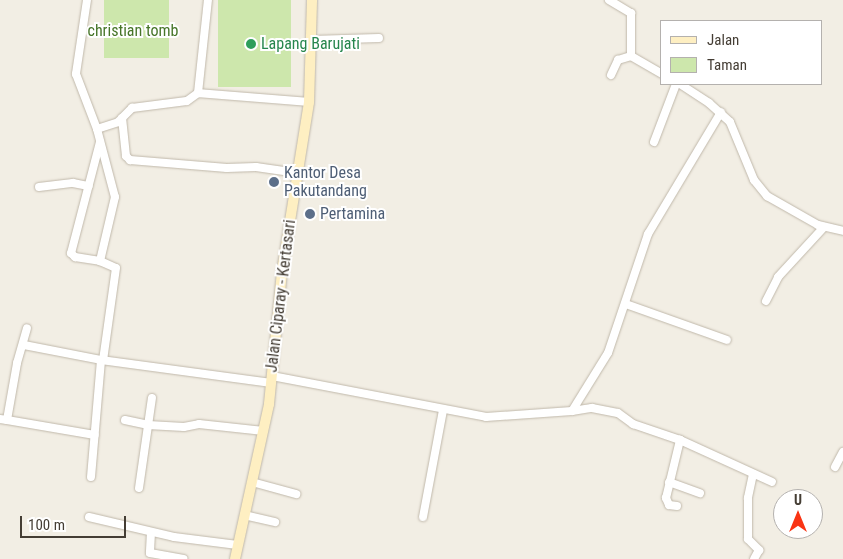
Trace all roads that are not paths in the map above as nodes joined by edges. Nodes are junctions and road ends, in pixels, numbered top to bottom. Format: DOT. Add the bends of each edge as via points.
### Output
graph roads {
  1 [pos="87,0"];
  2 [pos="208,0"];
  3 [pos="312,0"];
  4 [pos="609,0"];
  5 [pos="627,3"];
  6 [pos="379,38"];
  7 [pos="312,40"];
  8 [pos="631,56"];
  9 [pos="660,73"];
  10 [pos="611,75"];
  11 [pos="676,85"];
  12 [pos="681,85"];
  13 [pos="198,93"];
  14 [pos="308,102"];
  15 [pos="721,112"];
  16 [pos="122,118"];
  17 [pos="97,129"];
  18 [pos="100,140"];
  19 [pos="654,142"];
  20 [pos="298,173"];
  21 [pos="89,186"];
  22 [pos="39,187"];
  23 [pos="824,227"];
  24 [pos="843,231"];
  25 [pos="100,261"];
  26 [pos="766,301"];
  27 [pos="626,304"];
  28 [pos="27,328"];
  29 [pos="727,340"];
  30 [pos="24,345"];
  31 [pos="102,360"];
  32 [pos="272,380"];
  33 [pos="152,398"];
  34 [pos="443,410"];
  35 [pos="572,411"];
  36 [pos="3,420"];
  37 [pos="125,420"];
  38 [pos="148,425"];
  39 [pos="264,431"];
  40 [pos="95,435"];
  41 [pos="680,440"];
  42 [pos="843,452"];
  43 [pos="834,467"];
  44 [pos="753,474"];
  45 [pos="91,477"];
  46 [pos="252,482"];
  47 [pos="669,482"];
  48 [pos="772,482"];
  49 [pos="138,488"];
  50 [pos="700,493"];
  51 [pos="296,494"];
  52 [pos="677,506"];
  53 [pos="244,515"];
  54 [pos="90,517"];
  55 [pos="423,517"];
  56 [pos="275,522"];
  57 [pos="151,532"];
  58 [pos="238,545"];
  59 [pos="183,559"];
  60 [pos="235,559"];
  61 [pos="754,559"];
  1 -- 17 [label="street" via="76,74"];
  2 -- 13 [label="street"];
  3 -- 7 [label="main road, Jalan Ciparay - Kertasari"];
  4 -- 5 [label="street"];
  5 -- 8 [label="street" via="631,12"];
  6 -- 7 [label="street"];
  7 -- 14 [label="main road, Jalan Ciparay - Kertasari"];
  8 -- 9 [label="street"];
  8 -- 10 [label="street" via="618,60"];
  11 -- 19 [label="street"];
  12 -- 15 [label="street"];
  13 -- 14 [label="street"];
  13 -- 16 [label="street" via="187,101 136,106"];
  14 -- 20 [label="main road, Jalan Ciparay - Kertasari"];
  15 -- 23 [label="street" via="740,139 760,189"];
  15 -- 27 [label="street" via="648,234"];
  16 -- 17 [label="street"];
  16 -- 20 [label="street" via="126,156 130,160 227,168 256,167"];
  17 -- 18 [label="street"];
  18 -- 21 [label="street"];
  18 -- 25 [label="street" via="115,197"];
  20 -- 32 [label="main road, Jalan Ciparay - Kertasari" via="282,271"];
  21 -- 22 [label="street" via="73,183"];
  21 -- 25 [label="street" via="72,253 74,257"];
  23 -- 24 [label="street"];
  23 -- 26 [label="street" via="778,277"];
  25 -- 31 [label="street" via="115,265 116,271"];
  27 -- 29 [label="street"];
  27 -- 35 [label="street" via="608,352"];
  28 -- 30 [label="street"];
  30 -- 31 [label="street"];
  30 -- 36 [label="street"];
  31 -- 32 [label="street"];
  31 -- 40 [label="street"];
  32 -- 34 [label="street"];
  32 -- 39 [label="main road, Jalan Ciparay - Kertasari"];
  33 -- 38 [label="street"];
  34 -- 35 [label="street" via="486,417"];
  34 -- 55 [label="street"];
  35 -- 41 [label="street" via="592,408 618,413 633,424"];
  36 -- 40 [label="street"];
  37 -- 38 [label="street"];
  38 -- 39 [label="street" via="184,427 199,424"];
  38 -- 49 [label="street"];
  39 -- 46 [label="main road, Jalan Ciparay - Kertasari"];
  40 -- 45 [label="street"];
  41 -- 44 [label="street"];
  41 -- 47 [label="street"];
  42 -- 43 [label="street"];
  44 -- 48 [label="street"];
  44 -- 61 [label="street" via="748,498 748,539 759,550"];
  46 -- 51 [label="street"];
  46 -- 53 [label="main road, Jalan Ciparay - Kertasari"];
  47 -- 50 [label="street"];
  47 -- 52 [label="street" via="667,502"];
  53 -- 56 [label="street"];
  53 -- 58 [label="main road, Jalan Ciparay - Kertasari"];
  54 -- 57 [label="street"];
  57 -- 58 [label="street"];
  57 -- 59 [label="street" via="150,552"];
  58 -- 60 [label="main road, Jalan Ciparay - Kertasari"];
}
